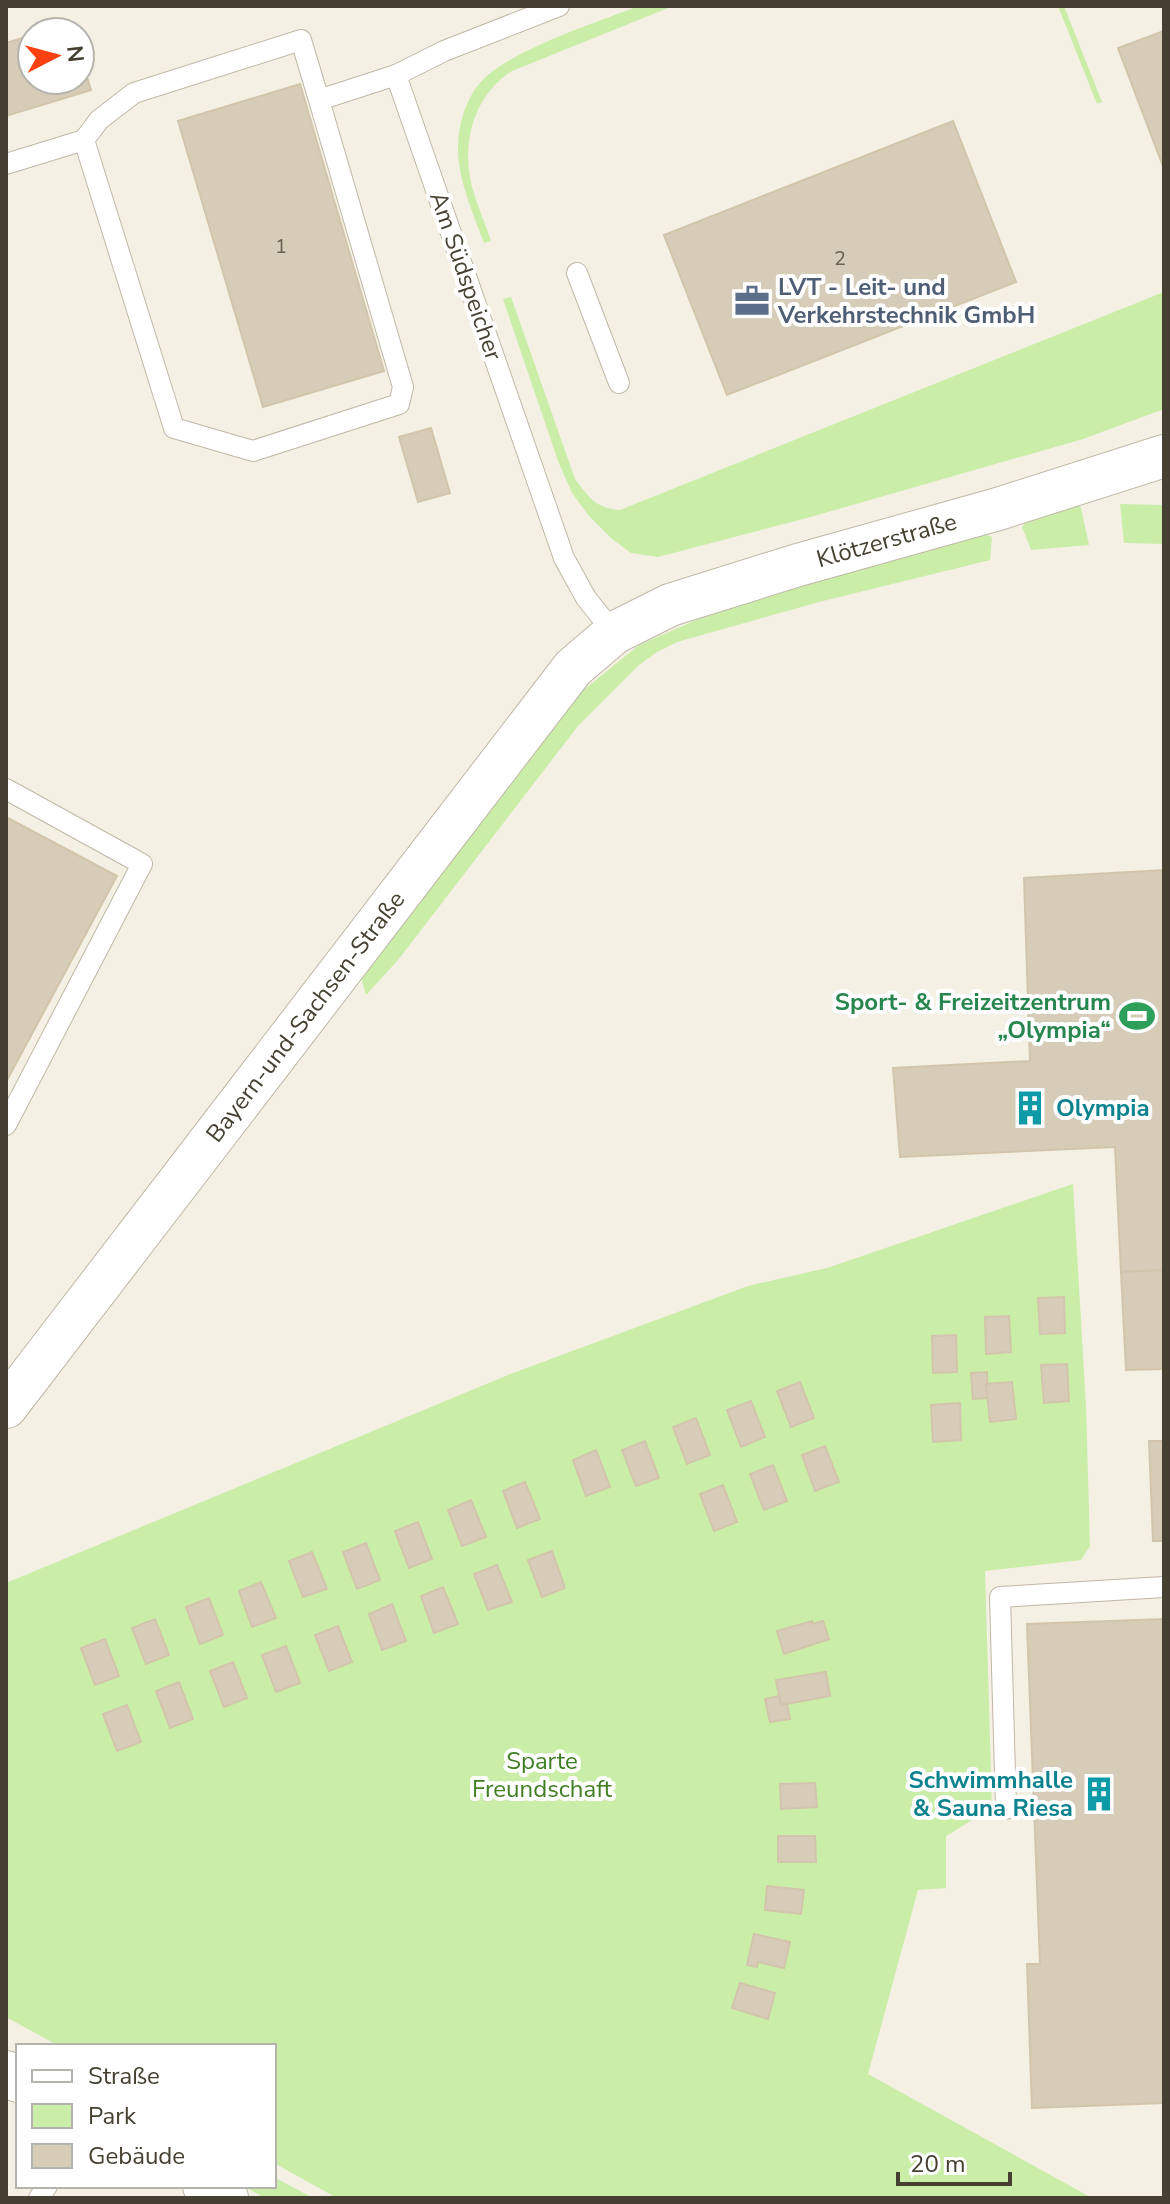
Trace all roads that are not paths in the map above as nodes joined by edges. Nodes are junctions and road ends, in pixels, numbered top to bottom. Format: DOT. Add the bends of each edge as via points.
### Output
graph roads {
  1 [pos="559,6"];
  2 [pos="396,75"];
  3 [pos="319,100"];
  4 [pos="84,140"];
  5 [pos="6,164"];
  6 [pos="577,273"];
  7 [pos="619,383"];
  8 [pos="1164,456"];
  9 [pos="614,633"];
  10 [pos="6,789"];
  11 [pos="6,1125"];
  12 [pos="6,1407"];
  13 [pos="1164,1587"];
  14 [pos="1006,1809"];
  15 [pos="208,2188"];
  16 [pos="226,2198"];
  1 -- 2 [label="lane"];
  2 -- 3 [label="lane"];
  2 -- 9 [label="lane, Am Südspeicher" via="564,558"];
  3 -- 4 [label="lane" via="301,40 134,93 99,120"];
  3 -- 4 [label="lane" via="403,387 399,404 253,451 174,428"];
  4 -- 5 [label="lane"];
  6 -- 7 [label="lane"];
  8 -- 9 [label="street, Klötzerstraße" via="670,605"];
  9 -- 12 [label="street, Bayern-und-Sachsen-Straße" via="573,668"];
  10 -- 11 [label="lane" via="142,864"];
  13 -- 14 [label="lane" via="1000,1597"];
  15 -- 16 [label="street"];
}
